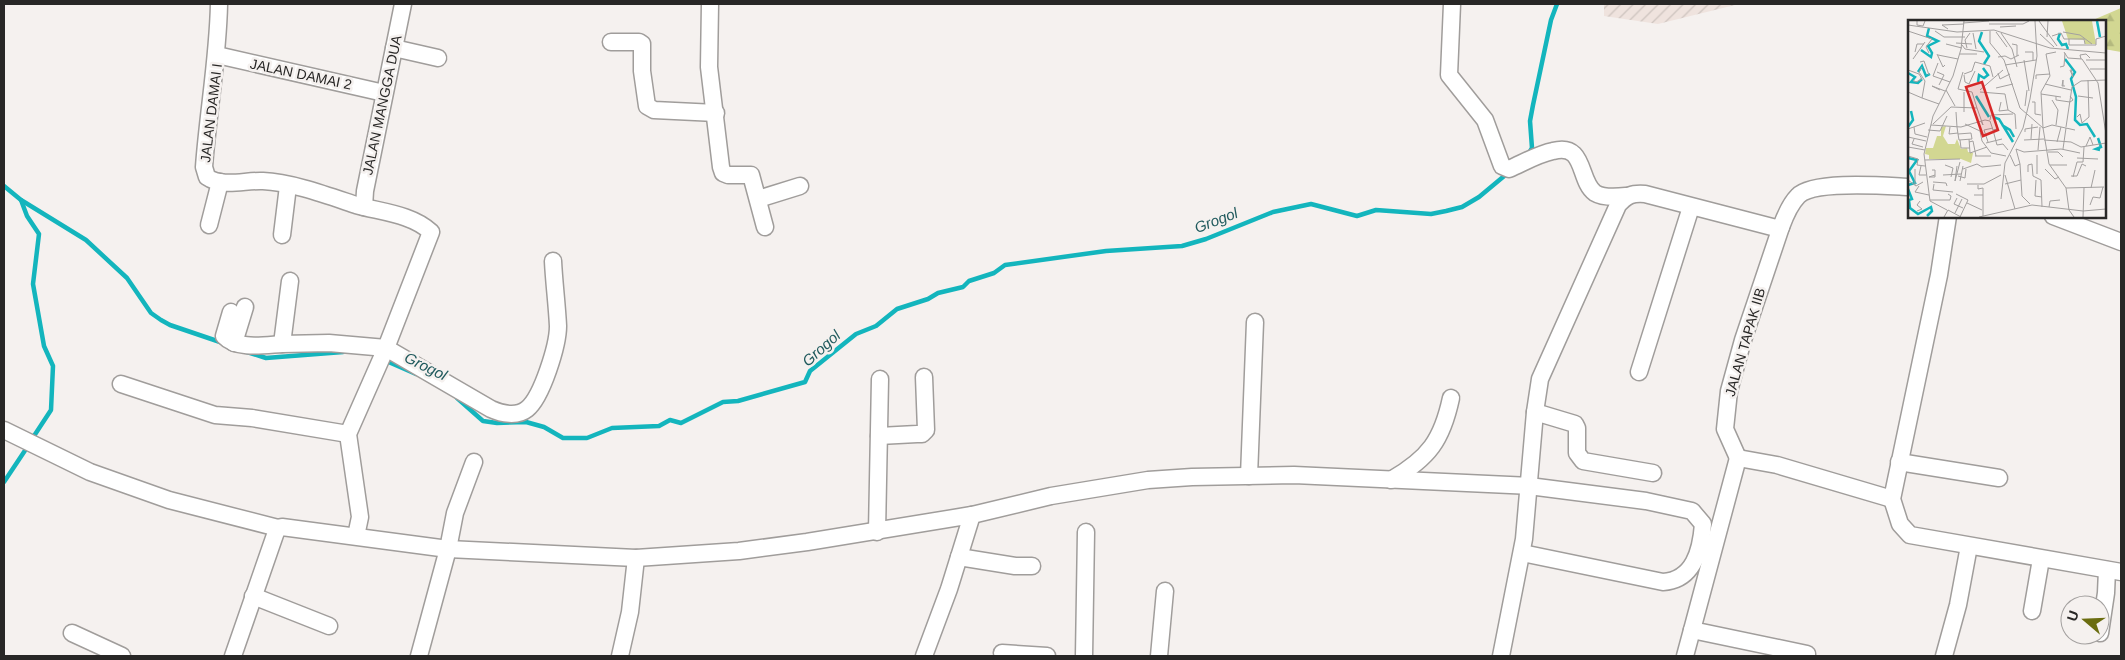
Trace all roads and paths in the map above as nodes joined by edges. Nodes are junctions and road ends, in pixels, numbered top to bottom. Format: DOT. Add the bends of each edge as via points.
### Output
graph roads {
  1 [pos="219,4"];
  2 [pos="403,4"];
  3 [pos="710,4"];
  4 [pos="1452,4"];
  5 [pos="611,42"];
  6 [pos="394,48"];
  7 [pos="218,55"];
  8 [pos="438,58"];
  9 [pos="384,93"];
  10 [pos="716,113"];
  11 [pos="220,182"];
  12 [pos="800,186"];
  13 [pos="293,187"];
  14 [pos="1908,187"];
  15 [pos="1626,196"];
  16 [pos="758,199"];
  17 [pos="364,207"];
  18 [pos="1691,207"];
  19 [pos="1948,218"];
  20 [pos="2059,218"];
  21 [pos="209,225"];
  22 [pos="1780,226"];
  23 [pos="765,227"];
  24 [pos="282,235"];
  25 [pos="2120,238"];
  26 [pos="552,261"];
  27 [pos="290,281"];
  28 [pos="238,310"];
  29 [pos="1255,322"];
  30 [pos="282,344"];
  31 [pos="382,357"];
  32 [pos="1639,372"];
  33 [pos="924,377"];
  34 [pos="880,379"];
  35 [pos="121,384"];
  36 [pos="1451,398"];
  37 [pos="1535,412"];
  38 [pos="4,430"];
  39 [pos="348,434"];
  40 [pos="879,436"];
  41 [pos="1738,458"];
  42 [pos="474,462"];
  43 [pos="1900,462"];
  44 [pos="1654,473"];
  45 [pos="1249,476"];
  46 [pos="1999,478"];
  47 [pos="1391,480"];
  48 [pos="1528,486"];
  49 [pos="1892,499"];
  50 [pos="972,516"];
  51 [pos="278,528"];
  52 [pos="877,532"];
  53 [pos="1086,532"];
  54 [pos="356,536"];
  55 [pos="1969,546"];
  56 [pos="448,549"];
  57 [pos="1522,553"];
  58 [pos="960,557"];
  59 [pos="636,558"];
  60 [pos="2041,560"];
  61 [pos="1032,566"];
  62 [pos="2114,571"];
  63 [pos="1165,591"];
  64 [pos="2106,595"];
  65 [pos="252,596"];
  66 [pos="2032,610"];
  67 [pos="329,626"];
  68 [pos="1692,630"];
  69 [pos="72,633"];
  70 [pos="1003,649"];
  71 [pos="1807,654"];
  72 [pos="122,656"];
  73 [pos="233,656"];
  74 [pos="419,656"];
  75 [pos="620,656"];
  76 [pos="924,656"];
  77 [pos="1047,656"];
  78 [pos="1084,656"];
  79 [pos="1159,656"];
  80 [pos="1501,656"];
  81 [pos="1685,656"];
  82 [pos="1944,656"];
  1 -- 7 [label="street, JALAN DAMAI I"];
  2 -- 6 [label="street, JALAN MANGGA DUA"];
  3 -- 10 [label="street" via="709,67"];
  4 -- 15 [label="street" via="1448,75 1485,120 1502,166 1509,169 1547,153 1565,150 1576,156 1588,185 1596,194"];
  5 -- 10 [label="street" via="642,44 646,106 654,110"];
  6 -- 8 [label="street"];
  6 -- 9 [label="street, JALAN MANGGA DUA"];
  7 -- 9 [label="street, JALAN DAMAI 2"];
  7 -- 11 [label="street, JALAN DAMAI I" via="204,167 207,176"];
  9 -- 17 [label="street, JALAN MANGGA DUA"];
  10 -- 16 [label="street" via="723,173 751,175"];
  11 -- 13 [label="street, JALAN DAMAI I" via="264,181"];
  11 -- 21 [label="street"];
  12 -- 16 [label="street"];
  13 -- 17 [label="street, JALAN DAMAI I"];
  13 -- 24 [label="street"];
  14 -- 22 [label="street, JALAN TAPAK IIB" via="1870,184 1810,189 1799,195"];
  15 -- 18 [label="street" via="1645,194"];
  15 -- 37 [label="street" via="1618,204 1540,379"];
  16 -- 23 [label="street"];
  17 -- 31 [label="street, JALAN DAMAI I" via="392,213 425,226 431,232"];
  18 -- 22 [label="street" via="1772,228"];
  18 -- 32 [label="street"];
  19 -- 43 [label="street"];
  20 -- 25 [label="street"];
  22 -- 41 [label="street, JALAN TAPAK IIB" via="1729,391 1725,429"];
  26 -- 31 [label="street" via="558,328 549,369 538,396 527,410 504,415"];
  27 -- 30 [label="street"];
  28 -- 30 [label="street" via="234,343"];
  29 -- 45 [label="street"];
  30 -- 31 [label="street" via="328,343"];
  31 -- 39 [label="street"];
  33 -- 40 [label="street" via="926,430 922,434"];
  34 -- 40 [label="street"];
  35 -- 39 [label="street" via="209,413"];
  36 -- 47 [label="street" via="1448,415 1436,442 1413,467"];
  37 -- 44 [label="street" via="1575,424 1576,453 1583,461"];
  37 -- 48 [label="street"];
  38 -- 51 [label="street" via="77,467 169,500"];
  39 -- 54 [label="street" via="360,517"];
  40 -- 52 [label="street"];
  41 -- 49 [label="street" via="1777,465"];
  41 -- 68 [label="street"];
  42 -- 56 [label="street" via="455,513"];
  43 -- 46 [label="street"];
  43 -- 49 [label="street"];
  45 -- 47 [label="street"];
  45 -- 50 [label="street" via="1148,480 1051,496"];
  47 -- 48 [label="street"];
  48 -- 57 [label="street"];
  48 -- 57 [label="street" via="1646,500 1692,511 1703,524 1690,568 1673,582"];
  49 -- 55 [label="street" via="1900,524 1910,535"];
  50 -- 52 [label="street"];
  50 -- 58 [label="street"];
  51 -- 54 [label="street" via="286,526"];
  51 -- 65 [label="street"];
  52 -- 59 [label="street" via="739,551"];
  53 -- 78 [label="street"];
  54 -- 56 [label="street"];
  55 -- 60 [label="street"];
  55 -- 82 [label="street" via="1958,606"];
  56 -- 59 [label="street"];
  56 -- 74 [label="street"];
  57 -- 80 [label="street"];
  58 -- 61 [label="street"];
  58 -- 76 [label="street"];
  59 -- 75 [label="street" via="630,612"];
  60 -- 62 [label="street"];
  60 -- 66 [label="street"];
  62 -- 64 [label="street"];
  63 -- 79 [label="street"];
  65 -- 67 [label="street"];
  65 -- 73 [label="street"];
  68 -- 71 [label="street"];
  68 -- 81 [label="street"];
  69 -- 72 [label="street"];
  70 -- 77 [label="street"];
}
